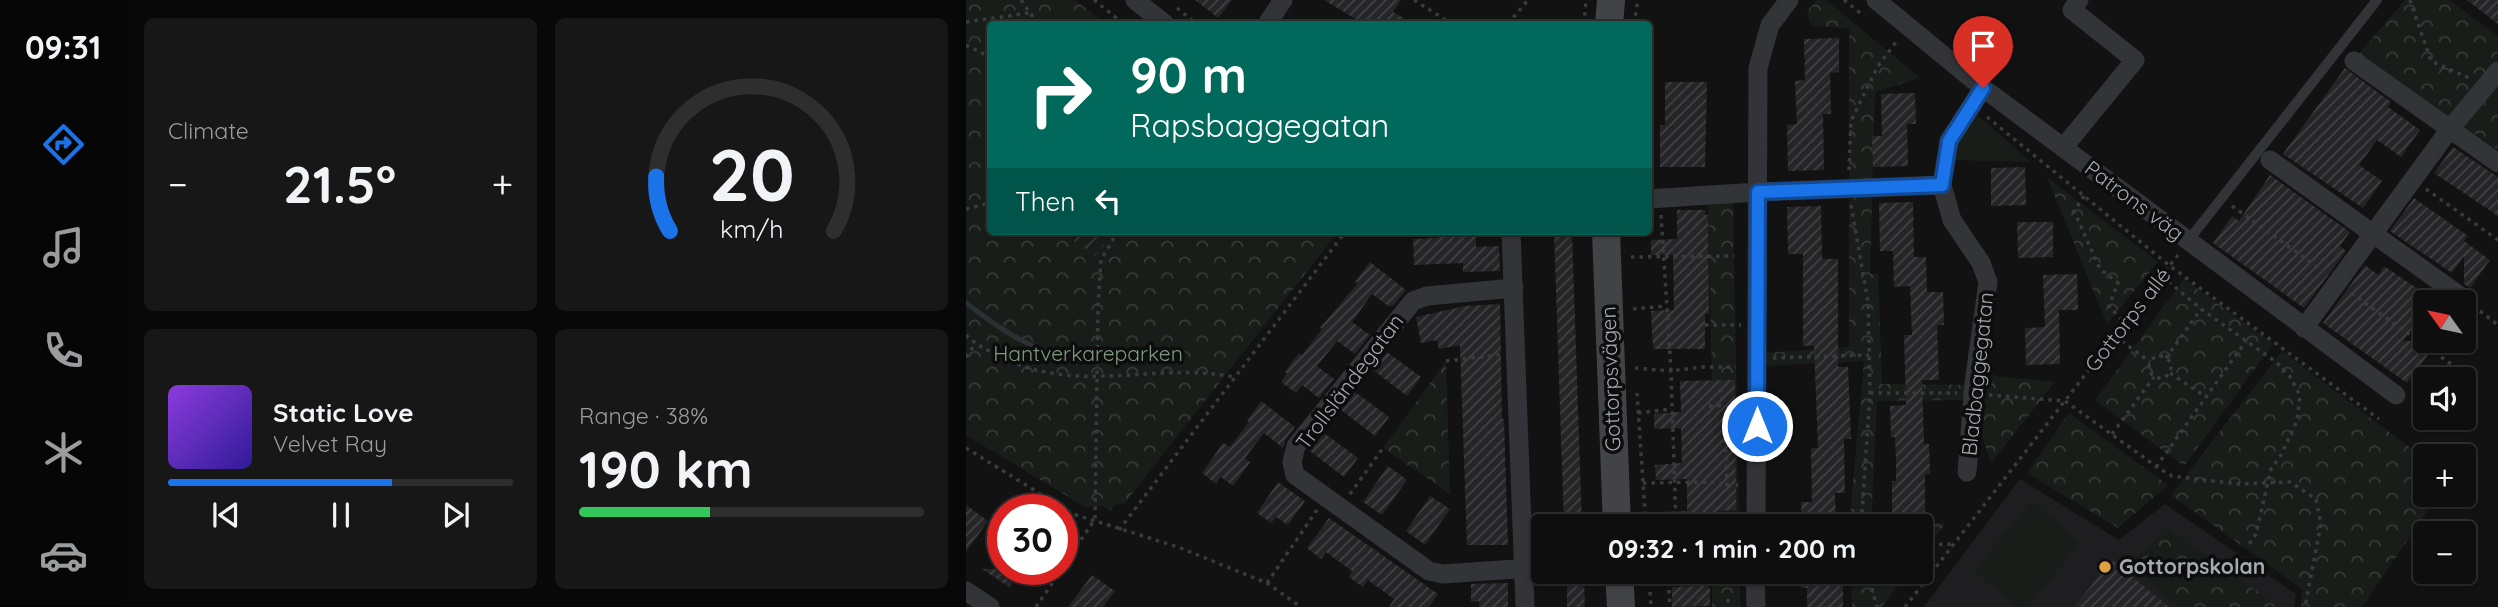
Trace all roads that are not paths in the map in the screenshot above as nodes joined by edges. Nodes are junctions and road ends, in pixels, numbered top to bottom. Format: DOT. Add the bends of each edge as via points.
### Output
graph roads {
  1 [pos="1135,0"];
  2 [pos="1283,0"];
  3 [pos="1611,0"];
  4 [pos="1789,0"];
  5 [pos="1877,0"];
  6 [pos="2377,0"];
  7 [pos="2070,3"];
  8 [pos="1162,21"];
  9 [pos="1269,21"];
  10 [pos="1609,21"];
  11 [pos="2354,61"];
  12 [pos="2498,71"];
  13 [pos="1983,88"];
  14 [pos="2450,130"];
  15 [pos="2063,148"];
  16 [pos="2270,160"];
  17 [pos="2498,163"];
  18 [pos="1942,185"];
  19 [pos="1758,192"];
  20 [pos="1654,199"];
  21 [pos="2373,234"];
  22 [pos="1511,235"];
  23 [pos="1606,235"];
  24 [pos="2188,242"];
  25 [pos="1514,288"];
  26 [pos="2452,290"];
  27 [pos="2304,327"];
  28 [pos="2396,395"];
  29 [pos="1967,472"];
  30 [pos="1617,514"];
  31 [pos="1756,514"];
  32 [pos="1523,568"];
  33 [pos="1531,568"];
  34 [pos="1619,584"];
  35 [pos="1755,584"];
  36 [pos="966,591"];
  37 [pos="990,607"];
  38 [pos="1525,607"];
  39 [pos="1620,607"];
  40 [pos="1756,607"];
  1 -- 8 [label="street"];
  2 -- 9 [label="street"];
  3 -- 10 [label="street"];
  4 -- 19 [label="street" via="1770,24 1758,68"];
  5 -- 13 [label="street, Patrons väg"];
  6 -- 24 [label="lane"];
  7 -- 15 [label="street" via="2135,60"];
  11 -- 14 [label="street"];
  12 -- 14 [label="street"];
  13 -- 15 [label="street, Patrons väg"];
  13 -- 18 [label="street, Bladbaggegatan" via="1949,141"];
  14 -- 17 [label="street"];
  14 -- 21 [label="street"];
  15 -- 24 [label="street, Patrons väg"];
  16 -- 21 [label="street"];
  18 -- 19 [label="street"];
  18 -- 29 [label="street, Bladbaggegatan" via="1952,220 1988,282"];
  19 -- 20 [label="street"];
  19 -- 31 [label="street"];
  21 -- 26 [label="street"];
  21 -- 27 [label="street"];
  22 -- 25 [label="street"];
  23 -- 30 [label="street, Gottorpsvägen"];
  24 -- 27 [label="street, Patrons väg"];
  25 -- 32 [label="street"];
  25 -- 32 [label="street, Trollsländegatan" via="1427,296 1413,302 1296,446 1292,462 1295,475 1429,571"];
  27 -- 28 [label="street, Patrons väg"];
  32 -- 33 [label="street, Trollsländegatan"];
  32 -- 38 [label="street"];
  34 -- 39 [label="street"];
  35 -- 40 [label="street"];
  36 -- 37 [label="street"];
}
